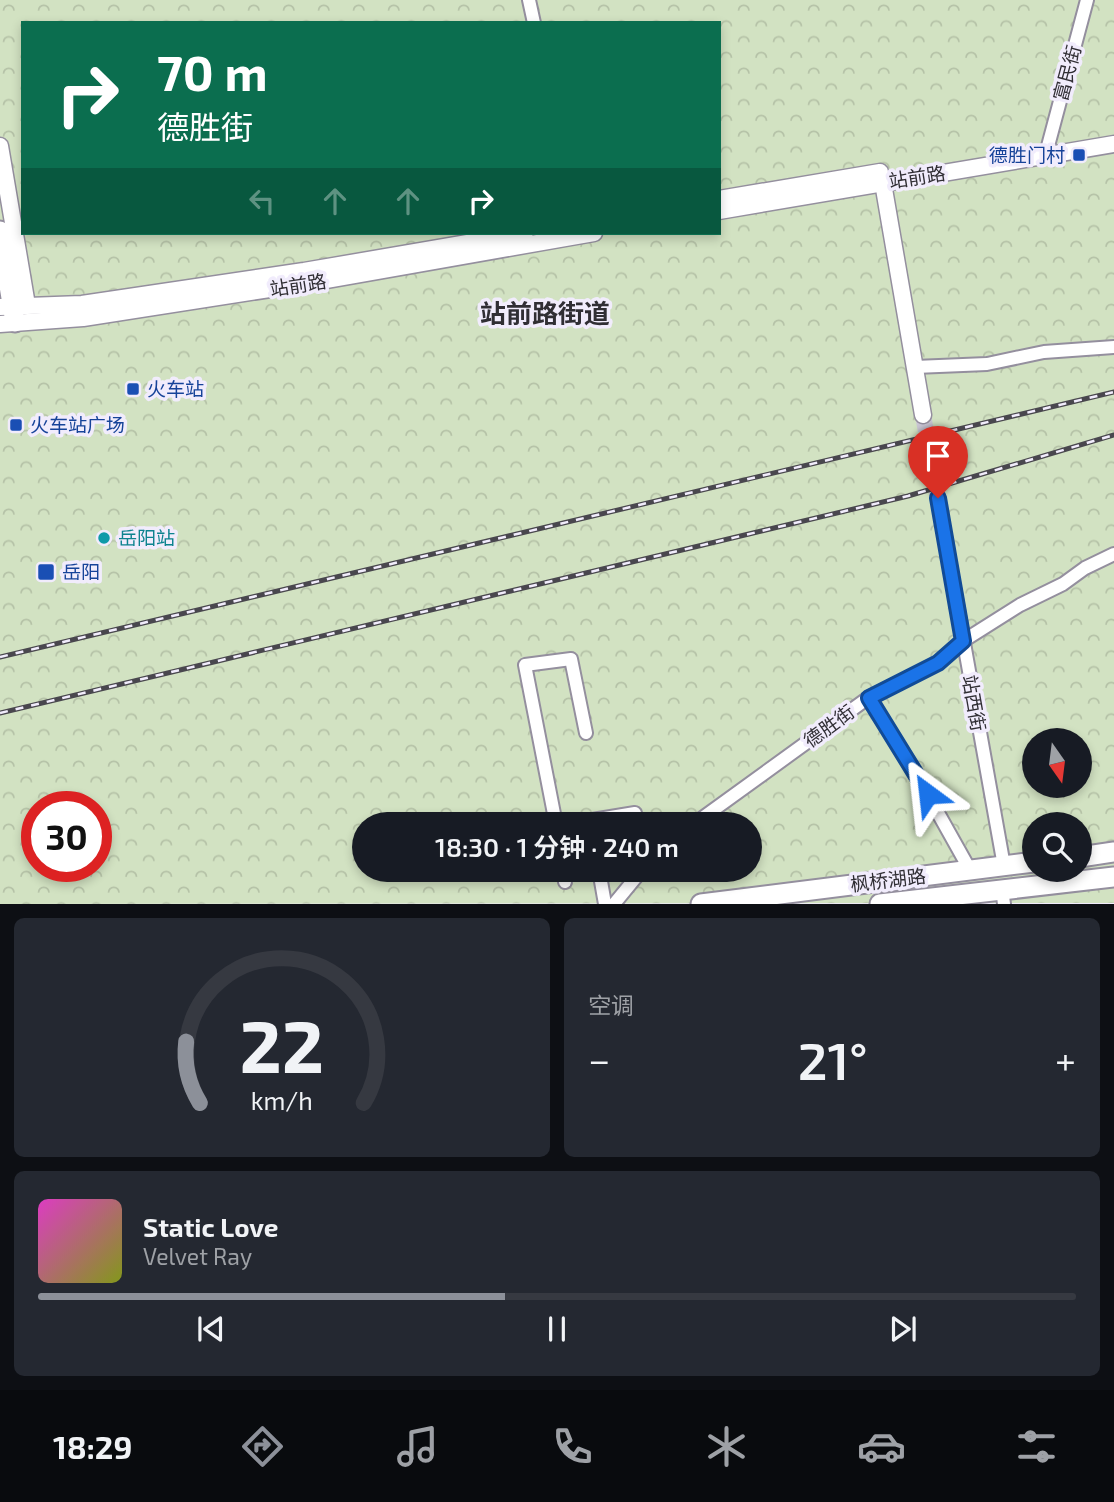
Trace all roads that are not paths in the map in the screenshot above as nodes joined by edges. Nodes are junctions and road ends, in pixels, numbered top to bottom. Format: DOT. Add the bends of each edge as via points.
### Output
graph roads {
  1 [pos="529,0"];
  2 [pos="1087,0"];
  3 [pos="534,21"];
  4 [pos="1114,135"];
  5 [pos="1114,144"];
  6 [pos="0,146"];
  7 [pos="1048,146"];
  8 [pos="883,183"];
  9 [pos="721,199"];
  10 [pos="721,211"];
  11 [pos="0,231"];
  12 [pos="513,235"];
  13 [pos="583,235"];
  14 [pos="11,313"];
  15 [pos="1114,347"];
  16 [pos="915,367"];
  17 [pos="923,415"];
  18 [pos="938,498"];
  19 [pos="1114,554"];
  20 [pos="963,641"];
  21 [pos="869,698"];
  22 [pos="586,733"];
  23 [pos="554,812"];
  24 [pos="712,812"];
  25 [pos="1114,852"];
  26 [pos="1092,855"];
  27 [pos="1022,864"];
  28 [pos="1004,866"];
  29 [pos="970,870"];
  30 [pos="1114,877"];
  31 [pos="601,882"];
  32 [pos="632,882"];
  33 [pos="1003,896"];
  34 [pos="880,903"];
  35 [pos="605,904"];
  36 [pos="614,904"];
  37 [pos="701,904"];
  1 -- 3 [label="street"];
  2 -- 7 [label="street, 富民街"];
  4 -- 7 [label="main road, 站前路"];
  5 -- 8 [label="main road, 站前路"];
  6 -- 14 [label="main road"];
  7 -- 9 [label="main road, 站前路"];
  8 -- 10 [label="main road, 站前路"];
  8 -- 16 [label="main road"];
  11 -- 14 [label="main road"];
  12 -- 14 [label="main road, 站前路"];
  13 -- 14 [label="main road, 站前路" via="83,318"];
  15 -- 16 [label="street"];
  16 -- 17 [label="main road"];
  18 -- 20 [label="street, 站西街"];
  19 -- 20 [label="street, 德胜街"];
  20 -- 21 [label="street, 德胜街" via="938,663"];
  20 -- 28 [label="street, 站西街"];
  21 -- 24 [label="street, 德胜街"];
  21 -- 29 [label="street"];
  22 -- 23 [label="street" via="571,659 525,665"];
  25 -- 26 [label="main road"];
  27 -- 28 [label="main road, 枫桥湖路"];
  28 -- 29 [label="main road, 枫桥湖路"];
  29 -- 37 [label="main road, 枫桥湖路"];
  30 -- 33 [label="main road, 枫桥湖路"];
  31 -- 35 [label="street"];
  32 -- 36 [label="street"];
  33 -- 34 [label="main road, 枫桥湖路"];
}
